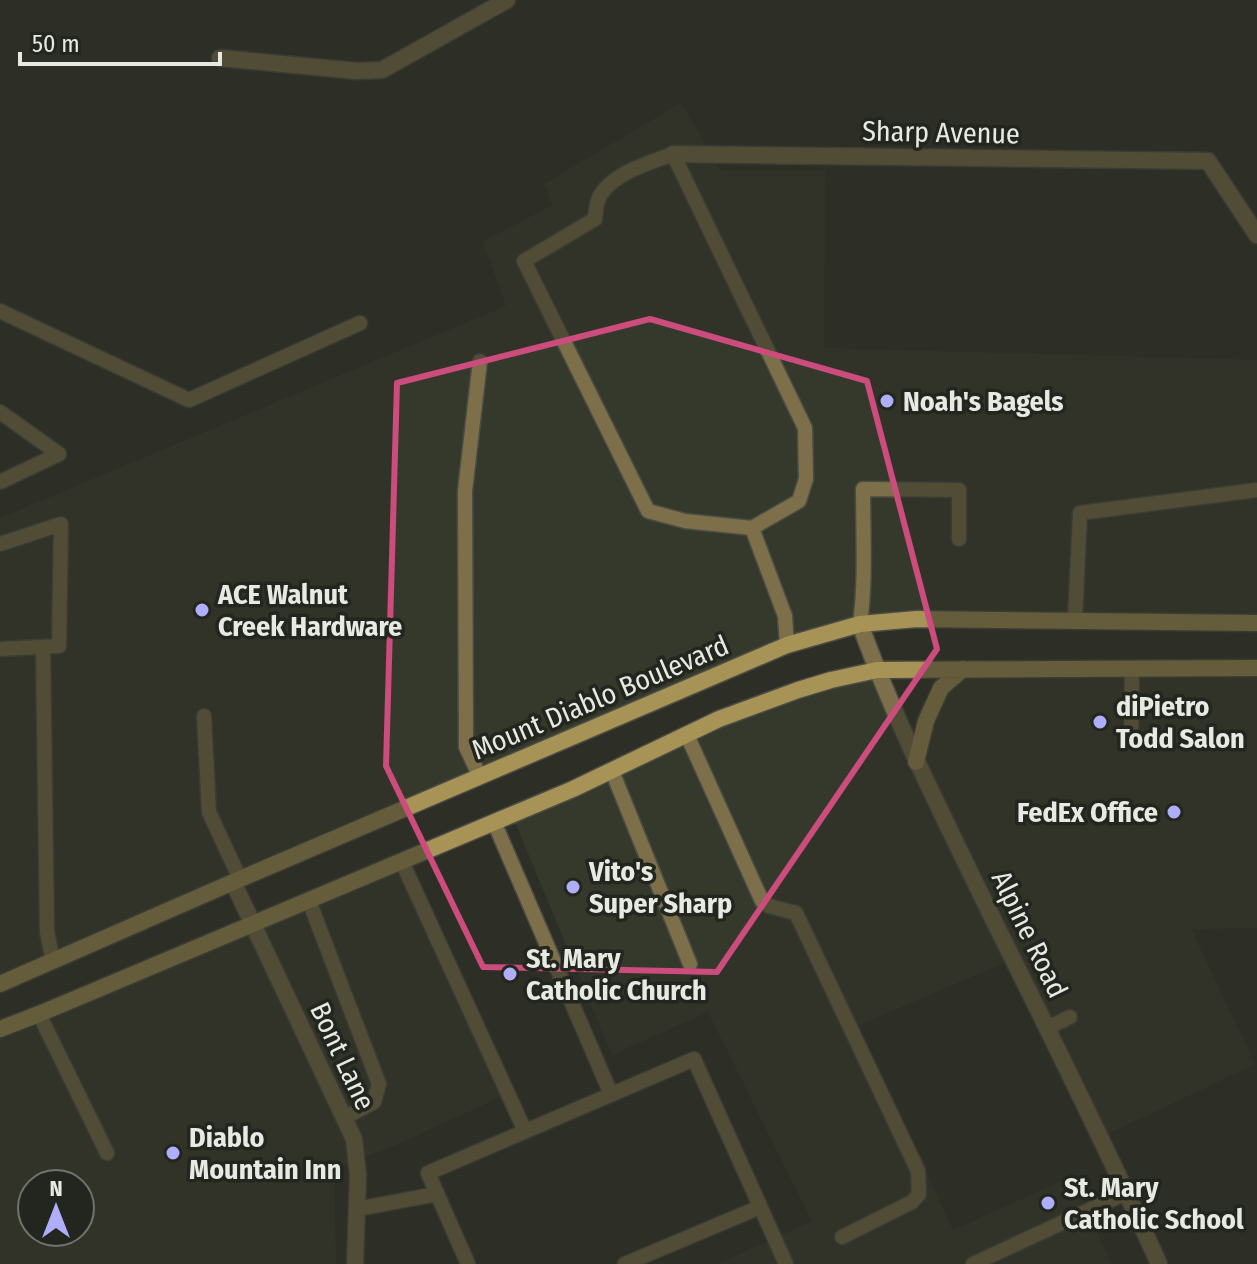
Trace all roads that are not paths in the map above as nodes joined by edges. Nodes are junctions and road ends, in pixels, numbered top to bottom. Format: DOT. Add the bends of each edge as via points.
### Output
graph roads {
  1 [pos="507,0"];
  2 [pos="220,58"];
  3 [pos="673,154"];
  4 [pos="1257,235"];
  5 [pos="0,311"];
  6 [pos="360,323"];
  7 [pos="480,361"];
  8 [pos="0,412"];
  9 [pos="0,482"];
  10 [pos="1257,490"];
  11 [pos="752,528"];
  12 [pos="959,539"];
  13 [pos="0,544"];
  14 [pos="1075,620"];
  15 [pos="1257,623"];
  16 [pos="860,624"];
  17 [pos="787,645"];
  18 [pos="43,648"];
  19 [pos="0,649"];
  20 [pos="1132,668"];
  21 [pos="1257,668"];
  22 [pos="963,669"];
  23 [pos="877,670"];
  24 [pos="204,716"];
  25 [pos="687,735"];
  26 [pos="1131,742"];
  27 [pos="916,762"];
  28 [pos="612,771"];
  29 [pos="480,777"];
  30 [pos="494,822"];
  31 [pos="402,862"];
  32 [pos="236,881"];
  33 [pos="309,901"];
  34 [pos="252,925"];
  35 [pos="53,961"];
  36 [pos="690,964"];
  37 [pos="0,984"];
  38 [pos="39,1014"];
  39 [pos="1070,1017"];
  40 [pos="1047,1028"];
  41 [pos="0,1029"];
  42 [pos="611,1094"];
  43 [pos="344,1118"];
  44 [pos="525,1131"];
  45 [pos="107,1153"];
  46 [pos="1126,1193"];
  47 [pos="437,1194"];
  48 [pos="760,1207"];
  49 [pos="357,1209"];
  50 [pos="842,1237"];
  51 [pos="355,1264"];
  52 [pos="468,1264"];
  53 [pos="625,1264"];
  54 [pos="786,1264"];
  55 [pos="973,1264"];
  56 [pos="1159,1264"];
  1 -- 2 [label="street" via="382,70"];
  3 -- 4 [label="street, Sharp Avenue" via="1208,161"];
  3 -- 11 [label="lane" via="805,428 806,479 799,501"];
  3 -- 11 [label="lane" via="613,182 600,196 595,219 524,261 648,511"];
  5 -- 6 [label="lane" via="189,400"];
  7 -- 29 [label="lane" via="465,491 466,747"];
  8 -- 9 [label="lane" via="59,454"];
  10 -- 14 [label="lane" via="1080,513"];
  11 -- 17 [label="lane" via="785,616"];
  12 -- 16 [label="lane" via="959,490 863,489"];
  13 -- 18 [label="lane" via="61,524 59,646"];
  14 -- 15 [label="main road, Mount Diablo Boulevard"];
  14 -- 16 [label="main road, Mount Diablo Boulevard"];
  16 -- 17 [label="main road, Mount Diablo Boulevard"];
  16 -- 23 [label="street, Alpine Road"];
  17 -- 29 [label="main road, Mount Diablo Boulevard"];
  18 -- 19 [label="lane"];
  18 -- 35 [label="lane" via="47,932"];
  20 -- 21 [label="main road"];
  20 -- 22 [label="main road"];
  20 -- 26 [label="lane"];
  22 -- 23 [label="main road"];
  22 -- 27 [label="main road" via="941,688"];
  23 -- 25 [label="main road" via="798,690"];
  23 -- 27 [label="street, Alpine Road"];
  24 -- 32 [label="lane" via="209,812"];
  25 -- 28 [label="main road"];
  25 -- 50 [label="lane" via="762,901 796,913 918,1171 919,1194 912,1202"];
  27 -- 40 [label="street, Alpine Road"];
  28 -- 30 [label="main road"];
  28 -- 36 [label="lane"];
  29 -- 32 [label="main road, Mount Diablo Boulevard"];
  30 -- 31 [label="main road"];
  30 -- 42 [label="lane"];
  31 -- 33 [label="main road"];
  31 -- 44 [label="lane"];
  32 -- 34 [label="street, Bont Lane"];
  32 -- 35 [label="main road, Mount Diablo Boulevard"];
  33 -- 34 [label="main road"];
  33 -- 43 [label="lane" via="379,1084 374,1102"];
  34 -- 38 [label="main road"];
  34 -- 43 [label="street, Bont Lane"];
  35 -- 37 [label="main road, Mount Diablo Boulevard"];
  38 -- 41 [label="main road"];
  38 -- 45 [label="lane"];
  39 -- 40 [label="lane"];
  40 -- 46 [label="street, Alpine Road"];
  42 -- 44 [label="lane"];
  42 -- 48 [label="lane" via="694,1059"];
  43 -- 49 [label="street, Bont Lane" via="354,1139"];
  44 -- 47 [label="lane" via="428,1173"];
  46 -- 55 [label="lane"];
  46 -- 56 [label="street, Alpine Road"];
  47 -- 49 [label="lane"];
  47 -- 52 [label="lane"];
  48 -- 53 [label="lane"];
  48 -- 54 [label="lane"];
  49 -- 51 [label="street, Bont Lane"];
}
